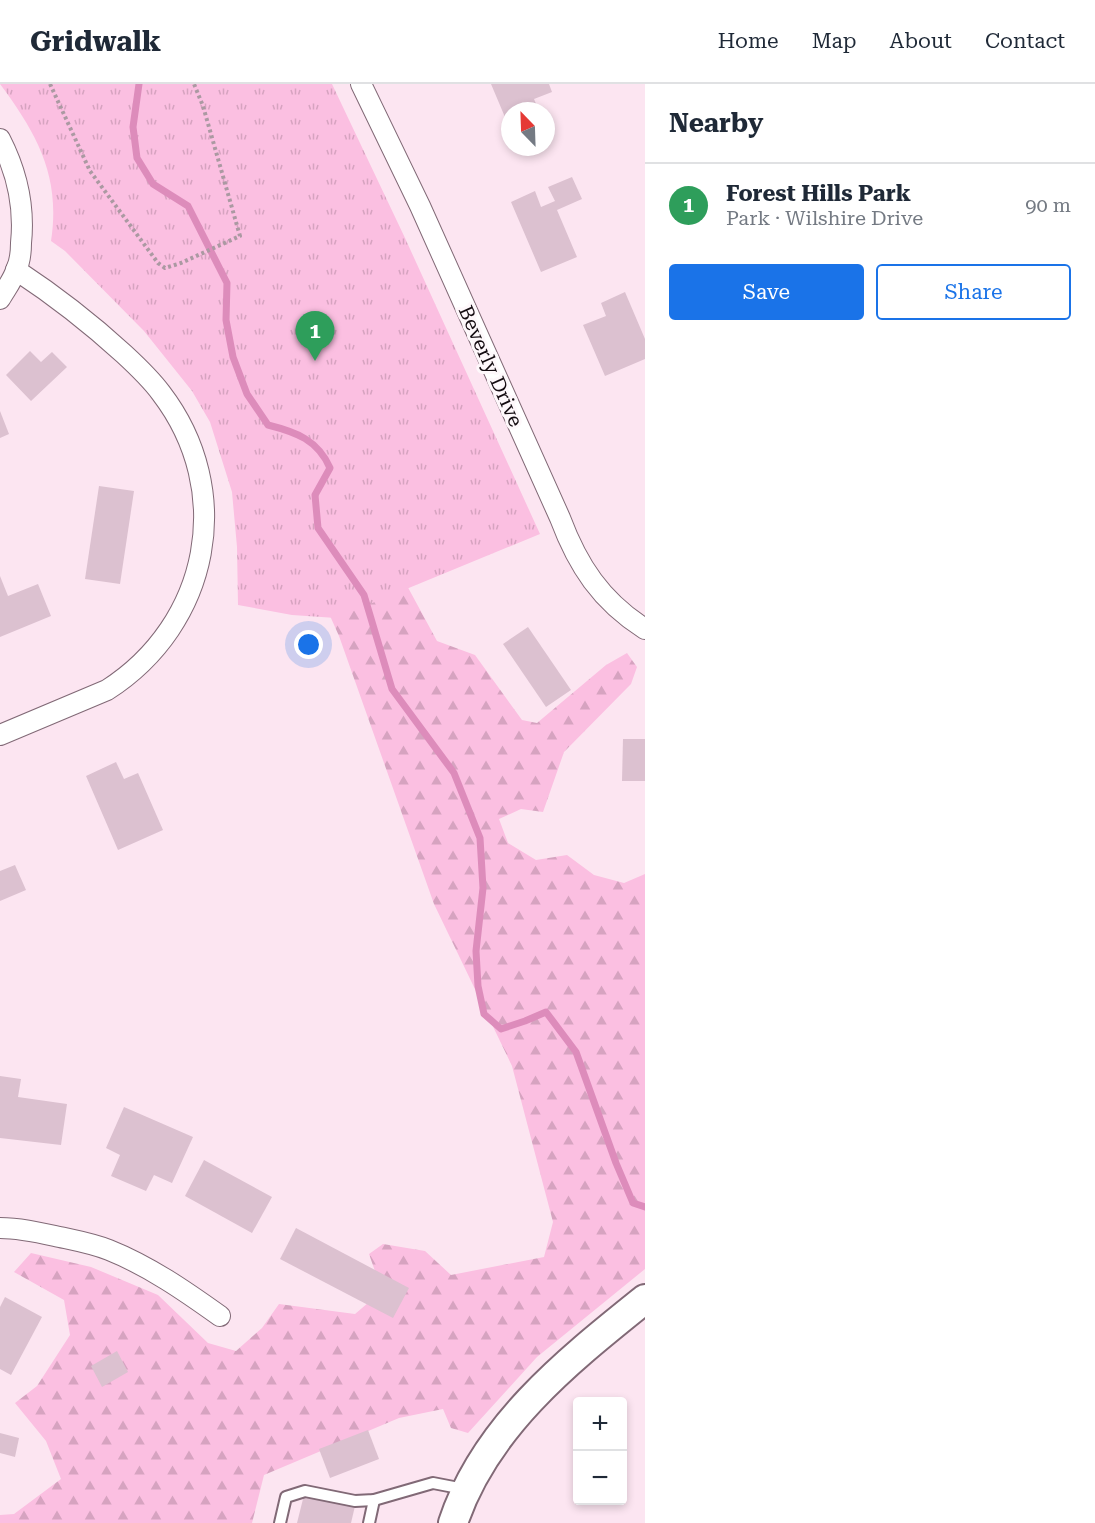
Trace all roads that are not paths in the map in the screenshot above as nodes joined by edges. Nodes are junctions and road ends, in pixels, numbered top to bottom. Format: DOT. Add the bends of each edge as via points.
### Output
graph roads {
  1 [pos="361,84"];
  2 [pos="0,139"];
  3 [pos="16,270"];
  4 [pos="0,299"];
  5 [pos="645,629"];
  6 [pos="0,735"];
  7 [pos="0,1228"];
  8 [pos="645,1299"];
  9 [pos="220,1316"];
  10 [pos="467,1490"];
  11 [pos="374,1500"];
  12 [pos="280,1523"];
  13 [pos="369,1523"];
  14 [pos="453,1523"];
  1 -- 5 [label="street, Beverly Drive" via="420,206 571,548 610,602"];
  2 -- 3 [label="street" via="20,188 23,217"];
  3 -- 4 [label="street"];
  3 -- 6 [label="street" via="99,330 161,392 192,450 204,511 201,553 189,598 177,620 145,659 107,690"];
  7 -- 9 [label="street" via="23,1229 108,1250 188,1293"];
  8 -- 10 [label="street" via="572,1358 539,1391 510,1423"];
  10 -- 11 [label="lane" via="433,1484"];
  10 -- 14 [label="street"];
  11 -- 12 [label="lane" via="355,1501 306,1491 286,1497"];
  11 -- 13 [label="lane"];
}
